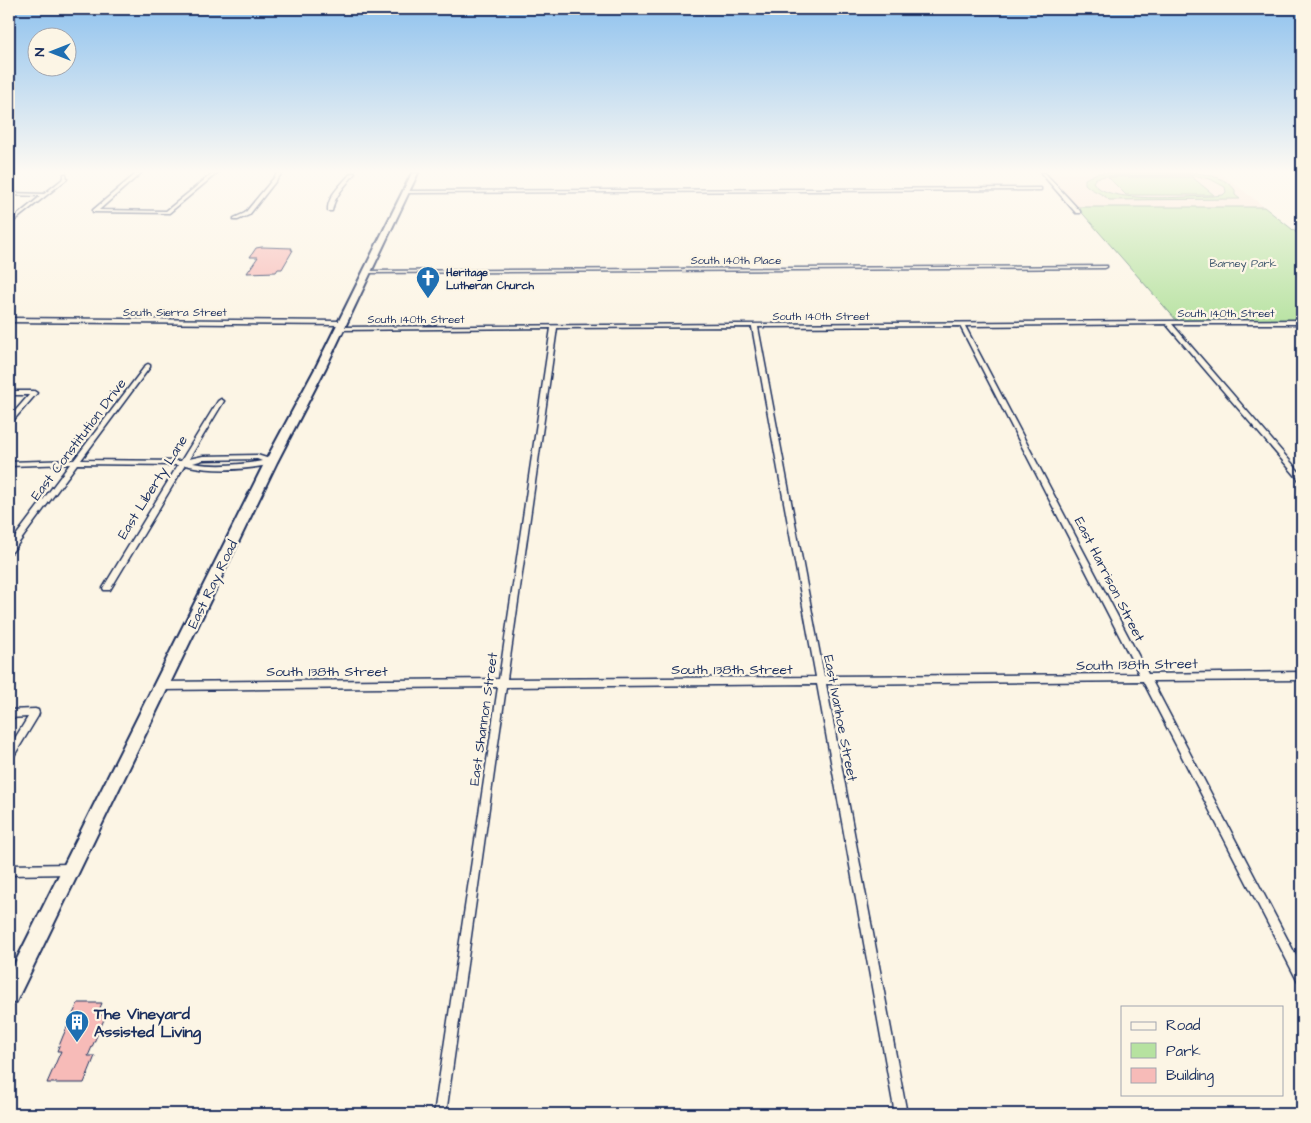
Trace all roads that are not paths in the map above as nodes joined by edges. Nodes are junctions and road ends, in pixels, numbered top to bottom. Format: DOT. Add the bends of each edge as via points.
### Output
graph roads {
  1 [pos="390,225"];
  2 [pos="1105,267"];
  3 [pos="367,272"];
  4 [pos="9,320"];
  5 [pos="1302,322"];
  6 [pos="1168,323"];
  7 [pos="962,325"];
  8 [pos="341,326"];
  9 [pos="755,326"];
  10 [pos="554,328"];
  11 [pos="148,366"];
  12 [pos="9,393"];
  13 [pos="221,401"];
  14 [pos="9,422"];
  15 [pos="76,462"];
  16 [pos="272,462"];
  17 [pos="184,463"];
  18 [pos="9,464"];
  19 [pos="1302,479"];
  20 [pos="9,550"];
  21 [pos="106,588"];
  22 [pos="1302,676"];
  23 [pos="1145,677"];
  24 [pos="820,682"];
  25 [pos="502,684"];
  26 [pos="161,686"];
  27 [pos="9,714"];
  28 [pos="9,756"];
  29 [pos="9,870"];
  30 [pos="71,870"];
  31 [pos="1302,978"];
  32 [pos="9,994"];
  33 [pos="440,1114"];
  34 [pos="901,1114"];
  1 -- 3 [label="main road, East Ray Road"];
  2 -- 3 [label="street, South 140th Place"];
  3 -- 8 [label="main road, East Ray Road"];
  4 -- 8 [label="street, South Sierra Street"];
  5 -- 6 [label="street, South 140th Street"];
  6 -- 7 [label="street, South 140th Street"];
  6 -- 19 [label="street"];
  7 -- 9 [label="street, South 140th Street"];
  7 -- 23 [label="street, East Harrison Street"];
  8 -- 10 [label="street, South 140th Street"];
  8 -- 16 [label="main road, East Ray Road"];
  9 -- 10 [label="street, South 140th Street"];
  9 -- 24 [label="street, East Ivanhoe Street"];
  10 -- 25 [label="street, East Shannon Street"];
  11 -- 15 [label="street, East Constitution Drive"];
  12 -- 14 [label="street" via="34,393"];
  13 -- 17 [label="street, East Liberty Lane"];
  15 -- 17 [label="street"];
  15 -- 18 [label="street"];
  15 -- 20 [label="street, East Constitution Drive"];
  16 -- 17 [label="street" via="252,466"];
  16 -- 26 [label="main road, East Ray Road"];
  17 -- 21 [label="street, East Liberty Lane"];
  22 -- 23 [label="street, South 138th Street"];
  23 -- 24 [label="street, South 138th Street"];
  23 -- 31 [label="street, East Harrison Street"];
  24 -- 25 [label="street, South 138th Street"];
  24 -- 34 [label="street, East Ivanhoe Street"];
  25 -- 26 [label="street, South 138th Street"];
  25 -- 33 [label="street, East Shannon Street"];
  26 -- 30 [label="main road, East Ray Road"];
  27 -- 28 [label="street" via="35,713"];
  29 -- 30 [label="street"];
  30 -- 32 [label="main road, East Ray Road"];
}
